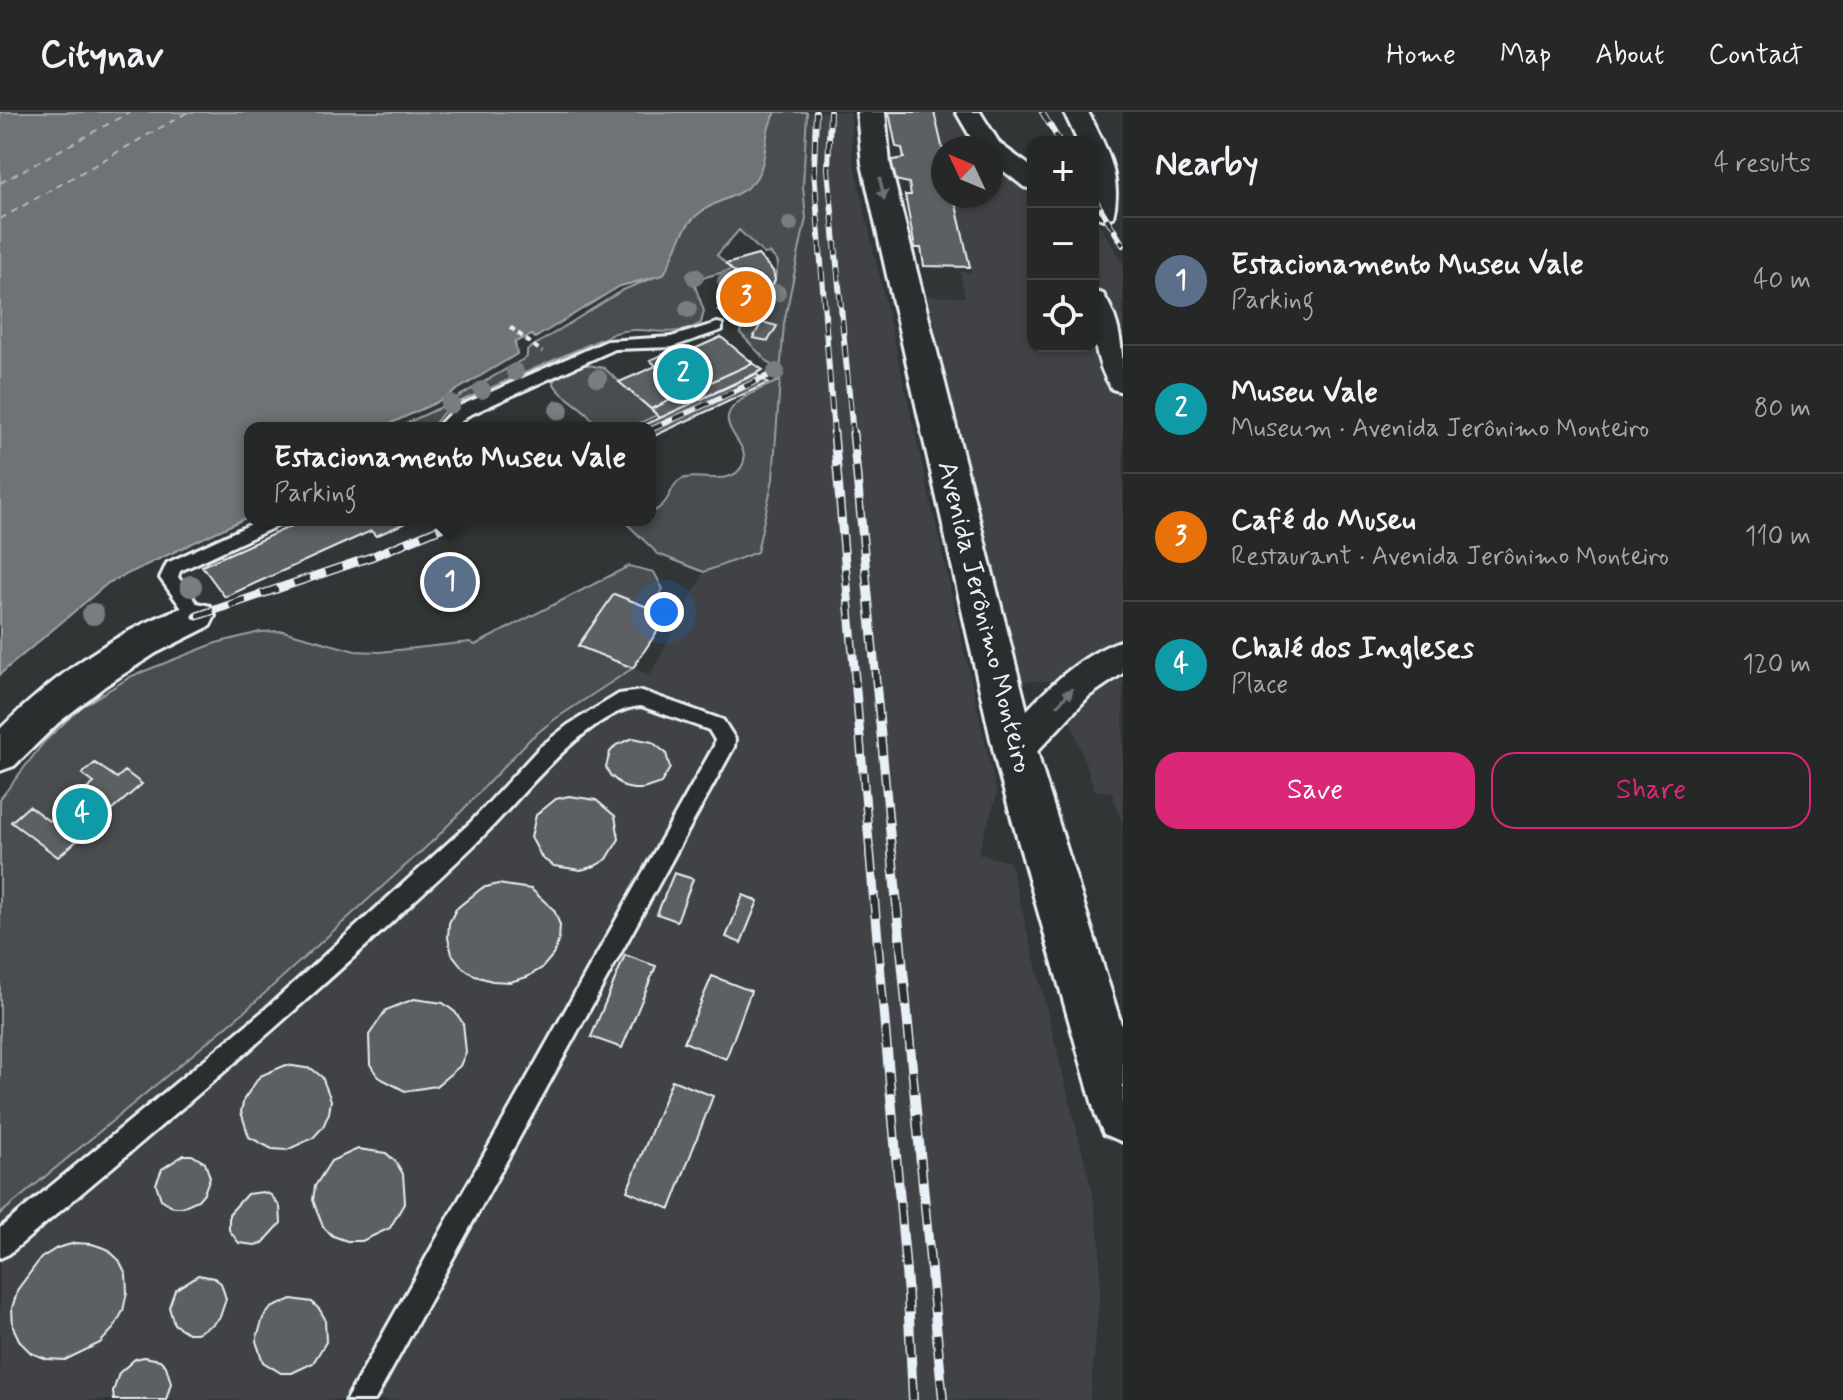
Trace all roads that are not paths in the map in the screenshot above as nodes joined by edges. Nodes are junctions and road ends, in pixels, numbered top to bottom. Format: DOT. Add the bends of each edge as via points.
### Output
graph roads {
  1 [pos="871,112"];
  2 [pos="968,112"];
  3 [pos="1076,112"];
  4 [pos="983,136"];
  5 [pos="1088,136"];
  6 [pos="1099,155"];
  7 [pos="1003,158"];
  8 [pos="1027,176"];
  9 [pos="1106,212"];
  10 [pos="1099,316"];
  11 [pos="717,327"];
  12 [pos="1123,382"];
  13 [pos="449,422"];
  14 [pos="262,526"];
  15 [pos="197,616"];
  16 [pos="1123,654"];
  17 [pos="1015,749"];
  18 [pos="0,755"];
  19 [pos="1123,1116"];
  20 [pos="0,1245"];
  21 [pos="360,1400"];
  1 -- 17 [label="street, Avenida Jerônimo Monteiro, one-way" via="876,164"];
  2 -- 4 [label="street"];
  3 -- 5 [label="street"];
  6 -- 9 [label="street" via="1114,180"];
  7 -- 8 [label="street"];
  10 -- 12 [label="street"];
  11 -- 13 [label="lane" via="672,342 612,344 473,405"];
  14 -- 15 [label="lane" via="173,567 169,578"];
  15 -- 18 [label="street" via="93,673"];
  17 -- 16 [label="street, one-way" via="1075,686"];
  17 -- 19 [label="street, Avenida Jerônimo Monteiro"];
  20 -- 21 [label="lane" via="270,1020 478,828 575,730 635,697 716,725 724,747"];
}
